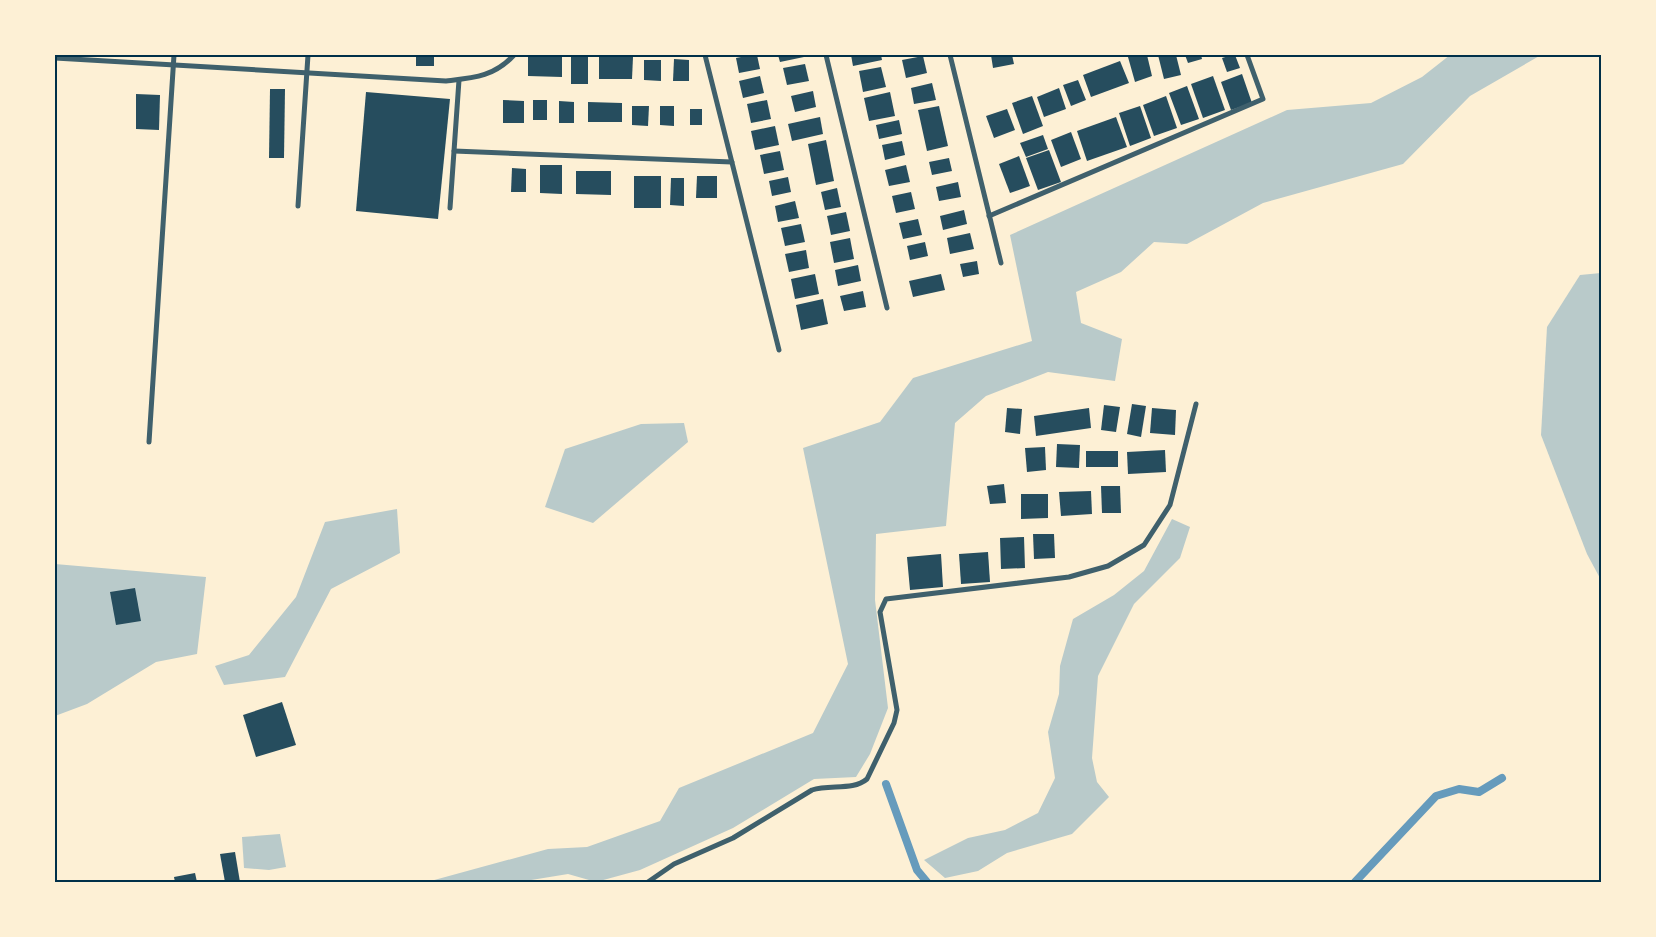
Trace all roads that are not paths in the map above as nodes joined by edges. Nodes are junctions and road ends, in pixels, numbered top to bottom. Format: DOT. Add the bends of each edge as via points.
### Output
graph roads {
  1 [pos="174,55"];
  2 [pos="308,55"];
  3 [pos="514,55"];
  4 [pos="705,55"];
  5 [pos="826,55"];
  6 [pos="950,55"];
  7 [pos="1247,55"];
  8 [pos="55,58"];
  9 [pos="174,65"];
  10 [pos="307,73"];
  11 [pos="459,80"];
  12 [pos="454,151"];
  13 [pos="732,162"];
  14 [pos="298,206"];
  15 [pos="450,208"];
  16 [pos="989,216"];
  17 [pos="1000,263"];
  18 [pos="887,308"];
  19 [pos="779,350"];
  20 [pos="1196,404"];
  21 [pos="149,442"];
  22 [pos="648,882"];
  1 -- 9 [label="street"];
  2 -- 10 [label="street"];
  3 -- 11 [label="street" via="481,77"];
  4 -- 13 [label="street"];
  5 -- 18 [label="street"];
  6 -- 16 [label="street"];
  7 -- 16 [label="street" via="1263,100"];
  8 -- 9 [label="street"];
  9 -- 10 [label="street"];
  9 -- 21 [label="street"];
  10 -- 11 [label="street"];
  10 -- 14 [label="street"];
  11 -- 12 [label="street"];
  12 -- 13 [label="street"];
  12 -- 15 [label="street"];
  13 -- 19 [label="street"];
  16 -- 17 [label="street"];
  20 -- 22 [label="street" via="1170,505 1144,544 1108,566 1069,578 886,599 880,612 897,710 867,779 860,785 824,786 812,790 733,838 674,864"];
}
